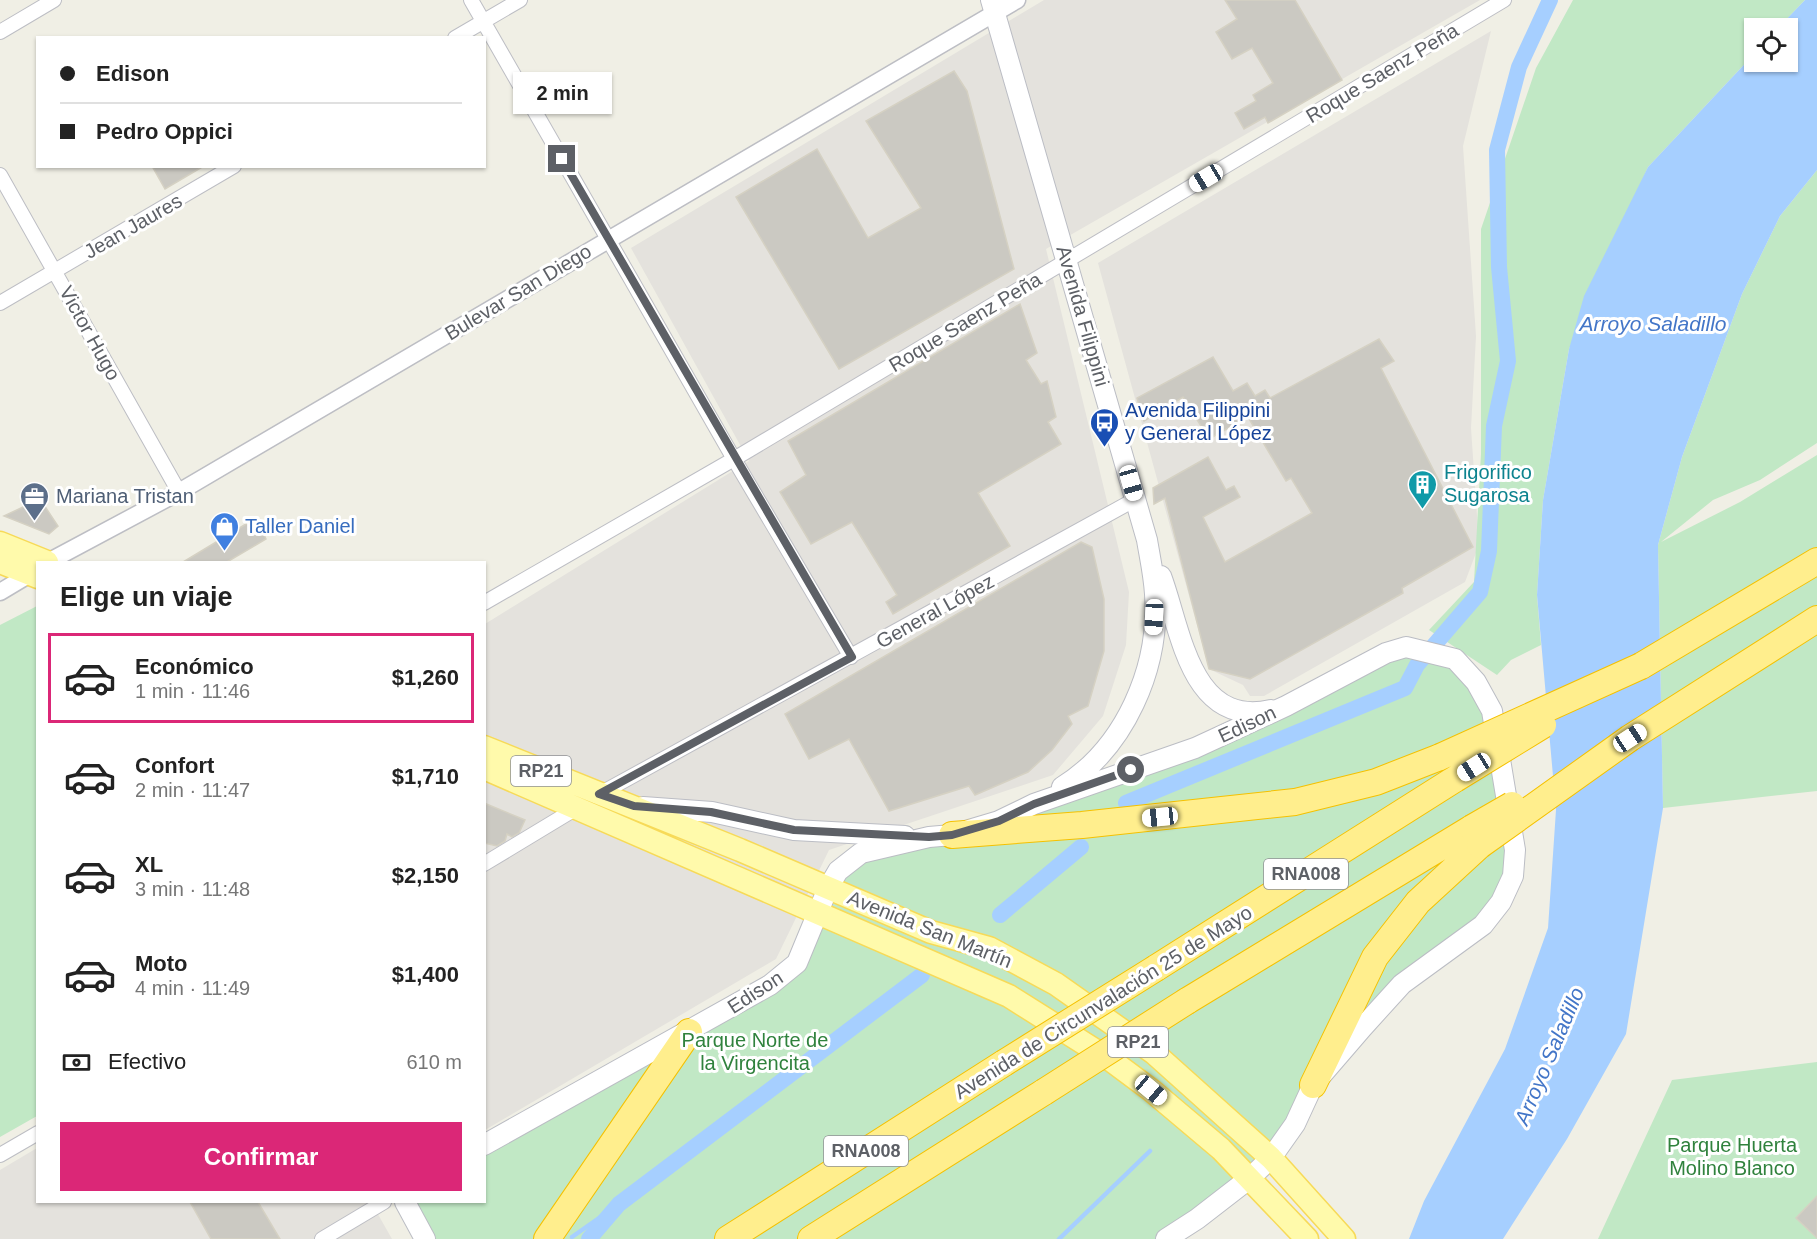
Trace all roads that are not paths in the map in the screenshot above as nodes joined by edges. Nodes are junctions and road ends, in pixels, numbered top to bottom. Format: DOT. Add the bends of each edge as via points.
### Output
graph roads {
  1 [pos="54,0"];
  2 [pos="471,0"];
  3 [pos="520,0"];
  4 [pos="1017,0"];
  5 [pos="1504,0"];
  6 [pos="993,6"];
  7 [pos="484,21"];
  8 [pos="0,32"];
  9 [pos="458,36"];
  10 [pos="231,168"];
  11 [pos="0,175"];
  12 [pos="607,239"];
  13 [pos="1067,261"];
  14 [pos="56,271"];
  15 [pos="0,303"];
  16 [pos="734,459"];
  17 [pos="179,492"];
  18 [pos="1136,499"];
  19 [pos="1147,540"];
  20 [pos="0,543"];
  21 [pos="54,561"];
  22 [pos="1817,561"];
  23 [pos="0,562"];
  24 [pos="36,566"];
  25 [pos="36,568"];
  26 [pos="36,571"];
  27 [pos="0,592"];
  28 [pos="486,602"];
  29 [pos="1817,619"];
  30 [pos="852,657"];
  31 [pos="1641,666"];
  32 [pos="1286,706"];
  33 [pos="486,748"];
  34 [pos="486,769"];
  35 [pos="599,794"];
  36 [pos="1034,804"];
  37 [pos="634,806"];
  38 [pos="577,809"];
  39 [pos="941,836"];
  40 [pos="1476,836"];
  41 [pos="486,863"];
  42 [pos="828,888"];
  43 [pos="816,914"];
  44 [pos="689,1032"];
  45 [pos="1313,1085"];
  46 [pos="36,1133"];
  47 [pos="486,1144"];
  48 [pos="0,1155"];
  49 [pos="1270,1158"];
  50 [pos="1250,1178"];
  51 [pos="382,1203"];
  52 [pos="406,1203"];
  53 [pos="1342,1237"];
  54 [pos="321,1239"];
  55 [pos="425,1239"];
  56 [pos="547,1239"];
  57 [pos="728,1239"];
  58 [pos="811,1239"];
  59 [pos="1166,1239"];
  60 [pos="1307,1239"];
  1 -- 8 [label="street"];
  2 -- 7 [label="street"];
  3 -- 7 [label="street"];
  4 -- 6 [label="street, Bulevar San Diego"];
  5 -- 13 [label="street, Roque Saenz Peña"];
  6 -- 12 [label="street, Bulevar San Diego"];
  6 -- 13 [label="main road, Avenida Filippini"];
  7 -- 9 [label="street"];
  7 -- 12 [label="street"];
  10 -- 14 [label="street, Jean Jaures"];
  11 -- 14 [label="street, Victor Hugo"];
  12 -- 16 [label="street"];
  12 -- 17 [label="street, Bulevar San Diego"];
  13 -- 16 [label="street, Roque Saenz Peña"];
  13 -- 18 [label="main road, Avenida Filippini"];
  14 -- 15 [label="street, Jean Jaures"];
  14 -- 17 [label="street, Victor Hugo"];
  16 -- 28 [label="street, Roque Saenz Peña"];
  16 -- 30 [label="street"];
  17 -- 21 [label="street, Bulevar San Diego"];
  18 -- 19 [label="main road, Avenida Filippini"];
  18 -- 30 [label="street, General López"];
  19 -- 32 [label="main road" via="1186,658 1202,688 1222,703 1243,711 1264,712"];
  19 -- 36 [label="main road, Avenida Filippini" via="1155,596 1153,638 1139,697 1113,740 1077,778"];
  20 -- 24 [label="main road"];
  22 -- 31 [label="highway, Avenida de Circunvalación 25 de Mayo / RNA008"];
  23 -- 25 [label="main road"];
  26 -- 27 [label="street, Bulevar San Diego"];
  29 -- 40 [label="highway, bridge"];
  30 -- 35 [label="street, General López"];
  31 -- 39 [label="highway, RNA008, bridge" via="1440,757 1376,782 1295,802"];
  31 -- 57 [label="highway, Avenida de Circunvalación 25 de Mayo / RNA008, bridge" via="1455,779"];
  32 -- 36 [label="main road, Edison" via="1195,748"];
  32 -- 45 [label="main road, Edison" via="1386,652 1406,647 1455,659 1476,682 1492,711 1515,850 1513,876 1501,902 1483,925 1402,984"];
  33 -- 35 [label="main road, Avenida San Martín / RP21"];
  34 -- 38 [label="main road, Avenida San Martín / RP21"];
  35 -- 37 [label="main road, Avenida San Martín / RP21"];
  35 -- 38 [label="street, General López"];
  36 -- 39 [label="main road, Edison" via="999,821"];
  37 -- 39 [label="main road" via="711,812 794,830"];
  37 -- 42 [label="main road, Avenida San Martín / RP21"];
  38 -- 41 [label="street, General López"];
  38 -- 43 [label="main road, Avenida San Martín / RP21"];
  39 -- 42 [label="main road, Edison" via="861,853 838,871"];
  40 -- 45 [label="highway" via="1376,957"];
  40 -- 58 [label="highway, RNA008, bridge" via="1188,1001"];
  42 -- 43 [label="main road, Edison"];
  42 -- 49 [label="main road, Avenida San Martín / RP21" via="931,932 989,948 1056,984 1154,1053"];
  43 -- 44 [label="main road, Edison" via="797,963 770,985"];
  43 -- 50 [label="main road, Avenida San Martín / RP21" via="1009,996 1151,1090"];
  44 -- 47 [label="main road, Edison"];
  44 -- 56 [label="highway"];
  45 -- 49 [label="main road" via="1295,1124"];
  46 -- 48 [label="street"];
  49 -- 50 [label="main road"];
  49 -- 53 [label="main road, Avenida San Martín"];
  50 -- 59 [label="main road"];
  50 -- 60 [label="main road, Avenida San Martín"];
  51 -- 54 [label="street"];
  52 -- 55 [label="main road"];
}
